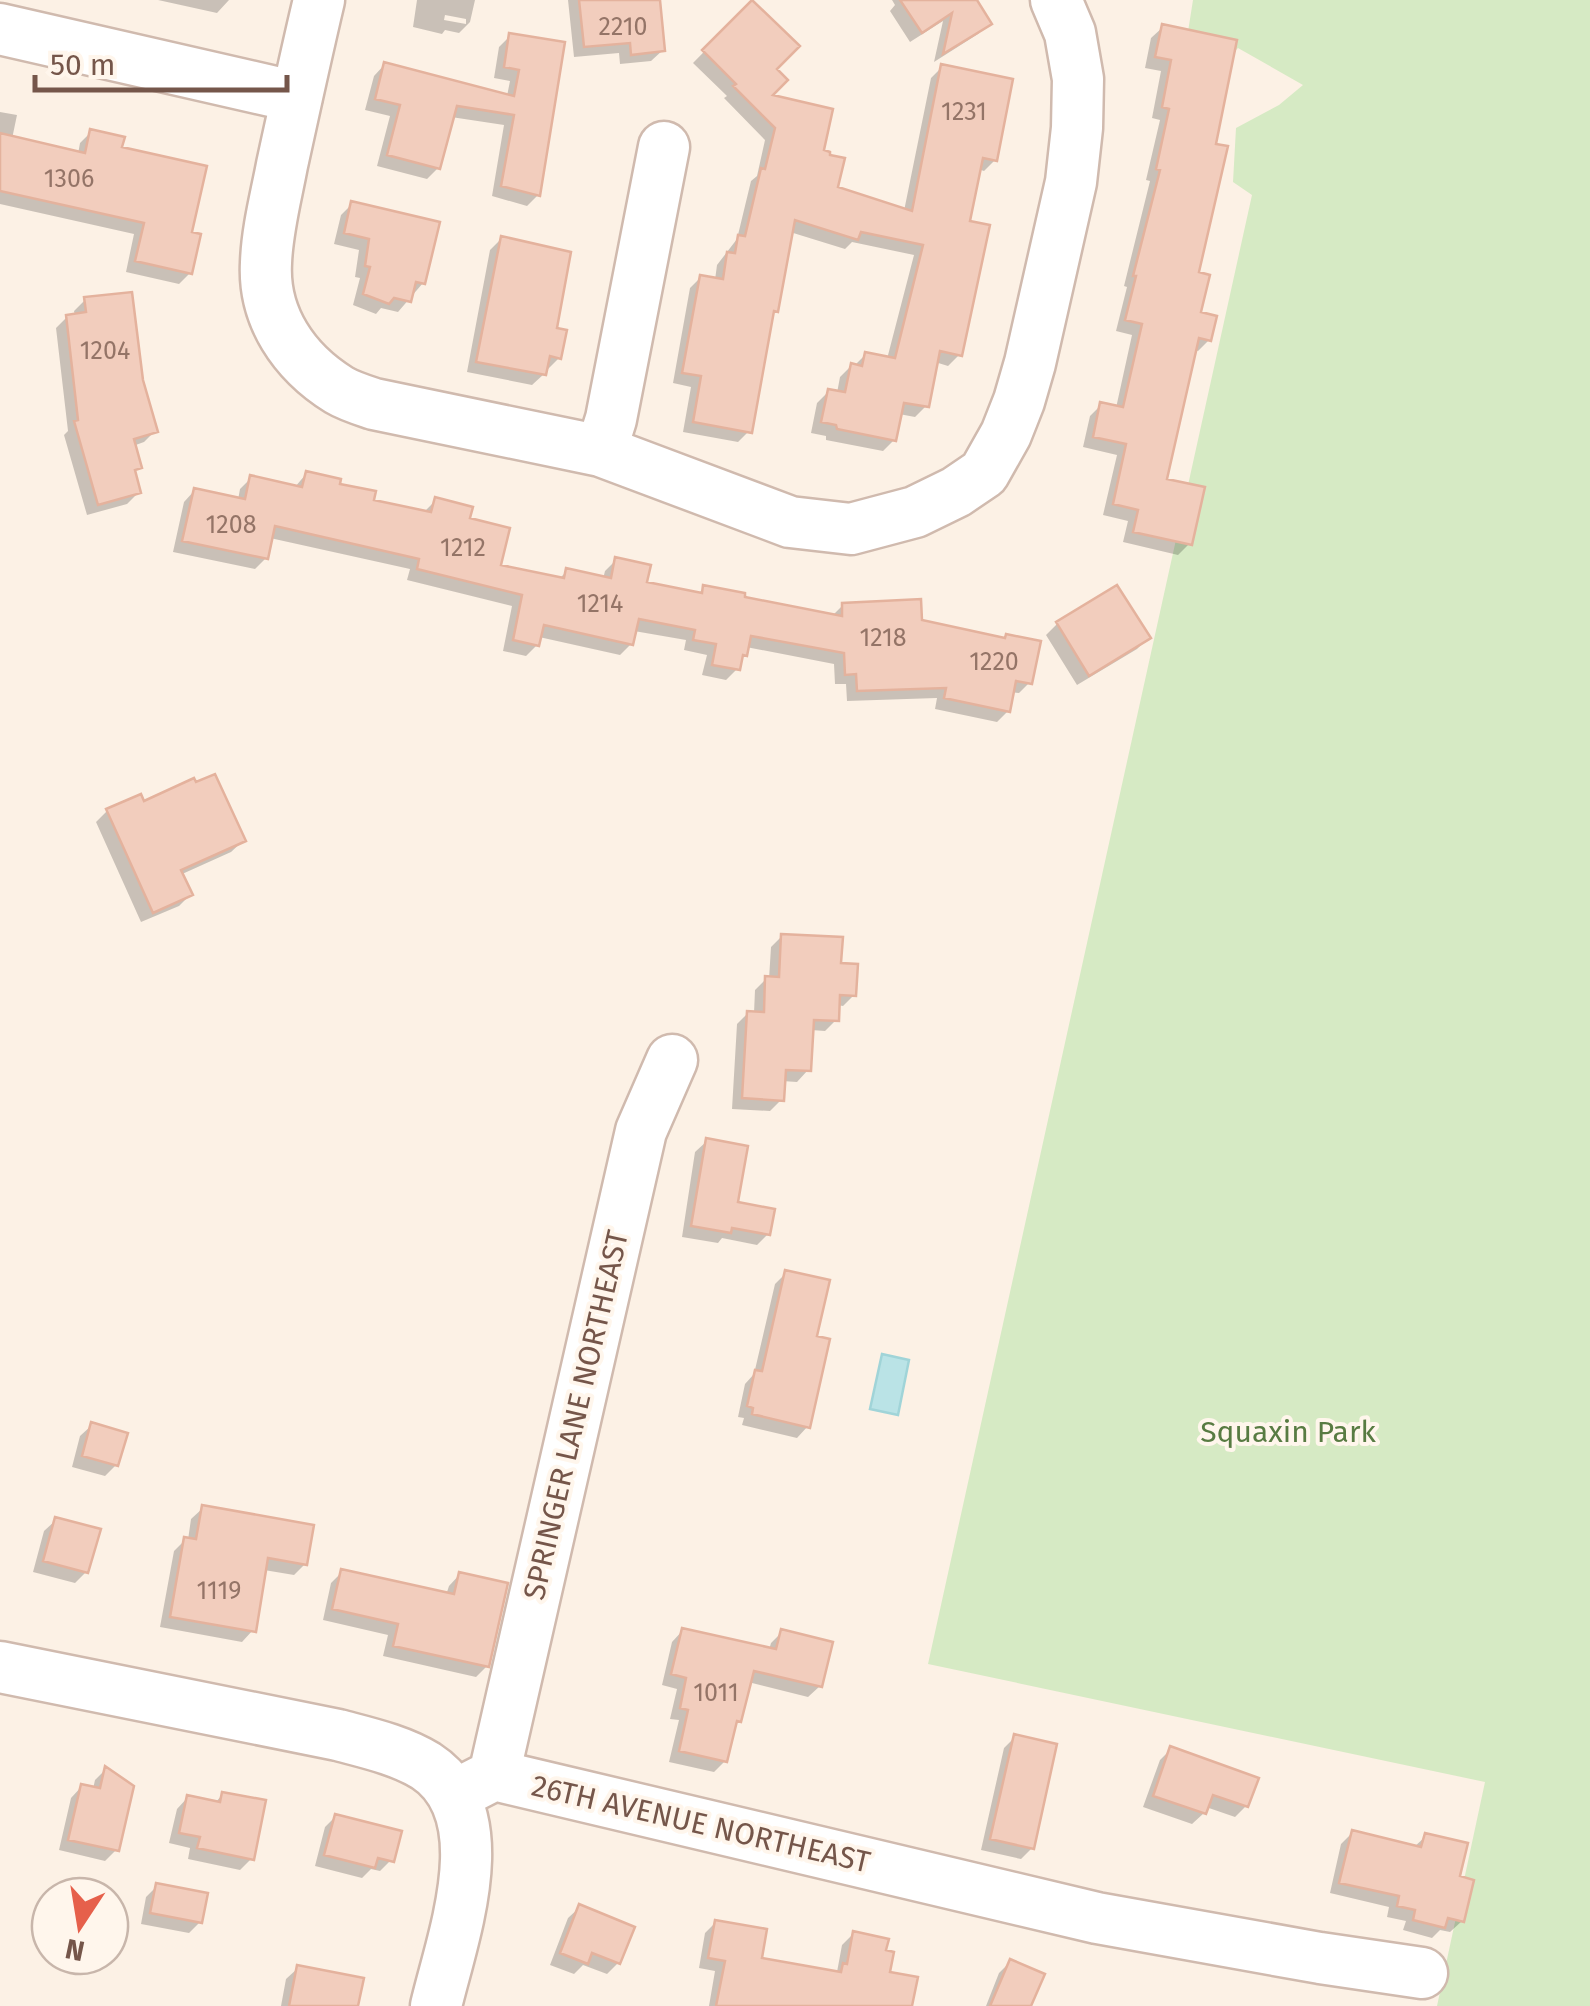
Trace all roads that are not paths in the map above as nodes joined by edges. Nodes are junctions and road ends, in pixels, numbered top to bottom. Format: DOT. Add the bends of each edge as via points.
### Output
graph roads {
  1 [pos="319,0"];
  2 [pos="1056,0"];
  3 [pos="0,28"];
  4 [pos="296,97"];
  5 [pos="664,147"];
  6 [pos="601,451"];
  7 [pos="672,1060"];
  8 [pos="0,1667"];
  9 [pos="475,1785"];
  10 [pos="1422,1974"];
  11 [pos="436,2006"];
  1 -- 4 [label="street"];
  2 -- 6 [label="street" via="1078,79 1070,182 1019,401 984,474 916,512 850,529 790,522"];
  3 -- 4 [label="street"];
  4 -- 6 [label="street" via="266,265 276,322 311,370 374,404"];
  5 -- 6 [label="street"];
  7 -- 9 [label="street, SPRINGER LANE NORTHEAST" via="641,1131"];
  8 -- 9 [label="street, 26TH AVENUE NORTHEAST" via="338,1735"];
  9 -- 10 [label="street, 26TH AVENUE NORTHEAST" via="1097,1918"];
  9 -- 11 [label="street" via="460,1905"];
}
